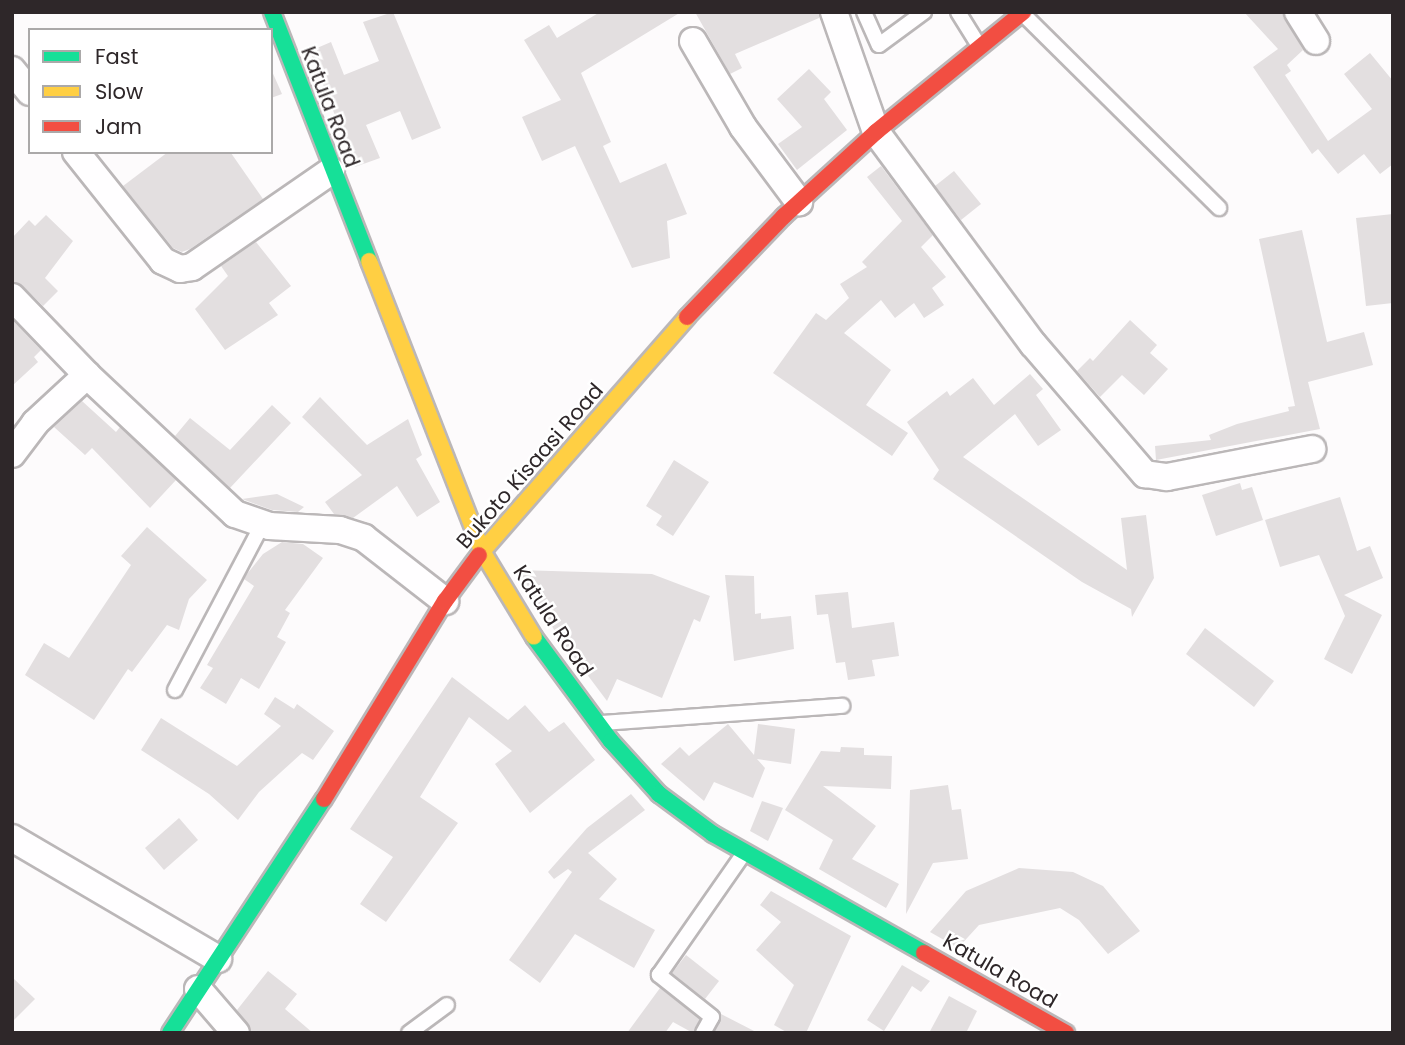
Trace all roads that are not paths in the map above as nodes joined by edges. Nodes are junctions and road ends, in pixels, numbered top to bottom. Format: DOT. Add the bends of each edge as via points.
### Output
graph roads {
  1 [pos="272,12"];
  2 [pos="834,12"];
  3 [pos="864,12"];
  4 [pos="924,12"];
  5 [pos="958,12"];
  6 [pos="1298,12"];
  7 [pos="1022,13"];
  8 [pos="694,41"];
  9 [pos="1316,41"];
  10 [pos="980,47"];
  11 [pos="12,70"];
  12 [pos="28,90"];
  13 [pos="877,132"];
  14 [pos="78,154"];
  15 [pos="331,170"];
  16 [pos="799,202"];
  17 [pos="1219,208"];
  18 [pos="12,297"];
  19 [pos="87,375"];
  20 [pos="1312,449"];
  21 [pos="12,454"];
  22 [pos="262,525"];
  23 [pos="482,551"];
  24 [pos="445,601"];
  25 [pos="175,690"];
  26 [pos="842,706"];
  27 [pos="598,723"];
  28 [pos="12,838"];
  29 [pos="745,852"];
  30 [pos="218,959"];
  31 [pos="198,989"];
  32 [pos="447,1005"];
  33 [pos="170,1033"];
  34 [pos="236,1033"];
  35 [pos="409,1033"];
  36 [pos="703,1033"];
  37 [pos="1066,1033"];
  1 -- 15 [label="street, Katula Road"];
  2 -- 13 [label="street"];
  3 -- 4 [label="lane" via="879,45"];
  5 -- 10 [label="lane"];
  6 -- 9 [label="street"];
  7 -- 10 [label="street, Bukoto Kisaasi Road"];
  7 -- 17 [label="lane"];
  8 -- 16 [label="street" via="743,127"];
  10 -- 13 [label="street, Bukoto Kisaasi Road"];
  11 -- 12 [label="street"];
  13 -- 16 [label="street, Bukoto Kisaasi Road"];
  13 -- 20 [label="street" via="1033,344 1145,474 1167,477"];
  14 -- 15 [label="street" via="163,261 180,269 192,267"];
  15 -- 23 [label="street, Katula Road" via="400,329"];
  16 -- 23 [label="street, Bukoto Kisaasi Road" via="698,303"];
  18 -- 19 [label="street"];
  19 -- 21 [label="street" via="35,423"];
  19 -- 22 [label="street" via="235,514"];
  22 -- 24 [label="street" via="340,530 364,538 388,552"];
  22 -- 25 [label="lane"];
  23 -- 24 [label="street, Bukoto Kisaasi Road"];
  23 -- 27 [label="street, Katula Road" via="540,645"];
  24 -- 30 [label="street, Bukoto Kisaasi Road" via="331,788"];
  26 -- 27 [label="lane"];
  27 -- 29 [label="street, Katula Road" via="659,794"];
  28 -- 30 [label="street"];
  29 -- 36 [label="lane" via="659,975 712,1017"];
  29 -- 37 [label="street, Katula Road"];
  30 -- 31 [label="street, Bukoto Kisaasi Road"];
  31 -- 33 [label="street, Bukoto Kisaasi Road"];
  31 -- 34 [label="street"];
  32 -- 35 [label="lane"];
}
